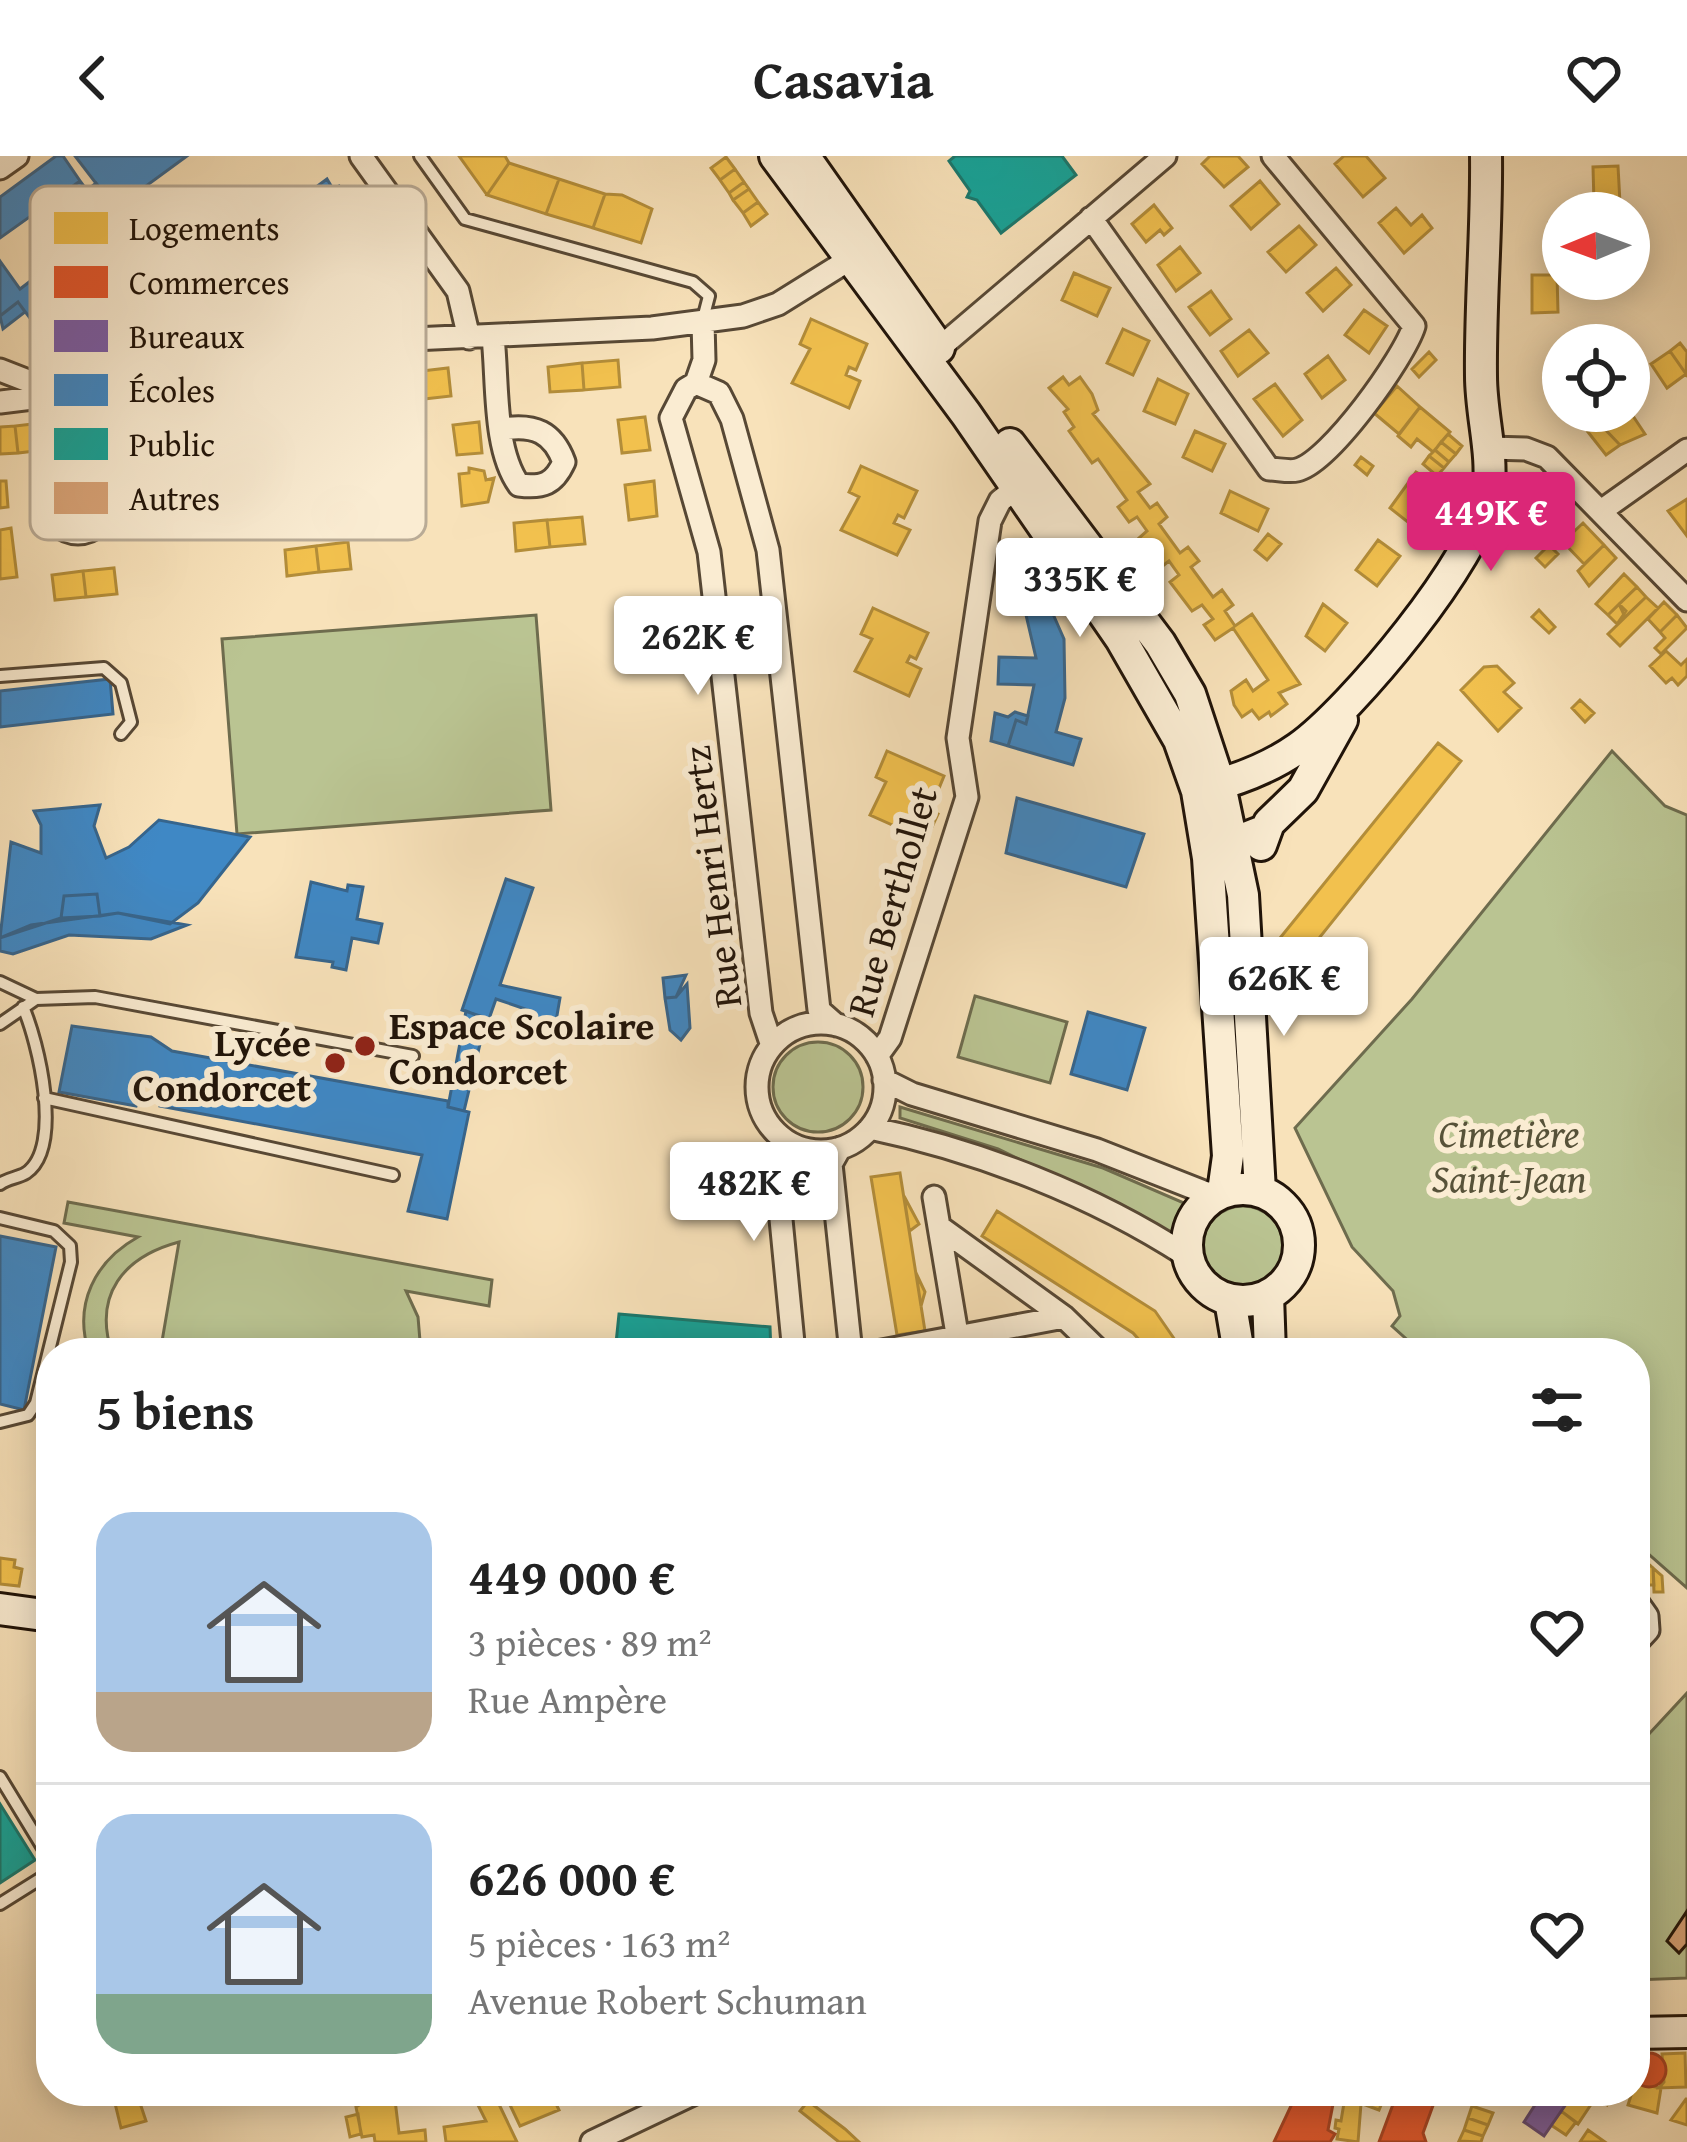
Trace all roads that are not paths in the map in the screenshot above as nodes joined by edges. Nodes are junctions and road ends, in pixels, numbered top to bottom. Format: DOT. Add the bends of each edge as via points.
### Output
graph roads {
  1 [pos="17,156"];
  2 [pos="361,156"];
  3 [pos="420,156"];
  4 [pos="775,156"];
  5 [pos="805,156"];
  6 [pos="1165,156"];
  7 [pos="1273,156"];
  8 [pos="1486,156"];
  9 [pos="0,168"];
  10 [pos="383,186"];
  11 [pos="1090,218"];
  12 [pos="426,246"];
  13 [pos="860,253"];
  14 [pos="703,322"];
  15 [pos="493,337"];
  16 [pos="469,338"];
  17 [pos="426,339"];
  18 [pos="932,355"];
  19 [pos="0,370"];
  20 [pos="30,382"];
  21 [pos="696,383"];
  22 [pos="30,399"];
  23 [pos="0,402"];
  24 [pos="503,429"];
  25 [pos="1489,448"];
  26 [pos="1687,450"];
  27 [pos="1016,488"];
  28 [pos="1601,511"];
  29 [pos="1687,599"];
  30 [pos="0,676"];
  31 [pos="1360,689"];
  32 [pos="1196,712"];
  33 [pos="121,734"];
  34 [pos="1283,758"];
  35 [pos="1208,788"];
  36 [pos="1266,830"];
  37 [pos="1233,843"];
  38 [pos="1243,895"];
  39 [pos="0,982"];
  40 [pos="36,999"];
  41 [pos="23,1007"];
  42 [pos="0,1024"];
  43 [pos="836,1025"];
  44 [pos="772,1046"];
  45 [pos="877,1055"];
  46 [pos="413,1056"];
  47 [pos="884,1080"];
  48 [pos="44,1098"];
  49 [pos="870,1128"];
  50 [pos="783,1138"];
  51 [pos="840,1148"];
  52 [pos="393,1175"];
  53 [pos="0,1184"];
  54 [pos="1260,1191"];
  55 [pos="1219,1194"];
  56 [pos="934,1198"];
  57 [pos="0,1218"];
  58 [pos="940,1228"];
  59 [pos="1187,1256"];
  60 [pos="1268,1295"];
  61 [pos="1230,1300"];
  62 [pos="1064,1317"];
  63 [pos="52,1338"];
  64 [pos="793,1338"];
  65 [pos="849,1338"];
  66 [pos="957,1338"];
  67 [pos="990,1338"];
  68 [pos="1086,1338"];
  69 [pos="1236,1338"];
  70 [pos="1269,1338"];
  71 [pos="36,1402"];
  72 [pos="0,1422"];
  73 [pos="0,1610"];
  74 [pos="36,1614"];
  75 [pos="0,1777"];
  76 [pos="36,1836"];
  77 [pos="36,1881"];
  78 [pos="0,1904"];
  79 [pos="1687,2032"];
  80 [pos="1650,2033"];
  81 [pos="668,2106"];
  82 [pos="592,2142"];
  1 -- 9 [label="street"];
  2 -- 10 [label="street"];
  3 -- 14 [label="lane" via="465,219 693,282 709,296"];
  4 -- 13 [label="main road"];
  5 -- 13 [label="main road"];
  6 -- 11 [label="street"];
  7 -- 11 [label="street" via="1414,326 1408,347 1324,454 1298,470 1269,469"];
  8 -- 25 [label="main road" via="1499,371"];
  11 -- 18 [label="street"];
  12 -- 16 [label="street" via="458,291"];
  13 -- 14 [label="street" via="763,311"];
  13 -- 18 [label="main road"];
  14 -- 15 [label="street"];
  14 -- 21 [label="street"];
  15 -- 16 [label="street"];
  15 -- 24 [label="street"];
  16 -- 17 [label="street"];
  18 -- 27 [label="main road"];
  18 -- 32 [label="main road" via="1160,643"];
  19 -- 20 [label="street"];
  21 -- 43 [label="street" via="719,393 732,419 769,550 819,1010"];
  21 -- 44 [label="street, Rue Henri Hertz" via="671,418 709,552 761,1013"];
  22 -- 23 [label="street"];
  25 -- 28 [label="street" via="1547,457"];
  25 -- 31 [label="main road" via="1488,494 1461,560"];
  26 -- 28 [label="street"];
  27 -- 35 [label="main road" via="1160,700"];
  27 -- 45 [label="street, Rue Berthollet" via="990,521 958,738 967,797 890,1038"];
  28 -- 29 [label="street"];
  30 -- 33 [label="lane" via="104,668 130,701 131,722"];
  31 -- 34 [label="main road"];
  31 -- 36 [label="main road" via="1303,790"];
  32 -- 34 [label="main road" via="1238,758"];
  32 -- 35 [label="main road"];
  34 -- 35 [label="main road"];
  35 -- 37 [label="main road"];
  35 -- 55 [label="main road" via="1228,1156"];
  36 -- 37 [label="main road"];
  36 -- 38 [label="main road"];
  37 -- 38 [label="main road"];
  38 -- 54 [label="main road"];
  39 -- 40 [label="lane"];
  40 -- 41 [label="lane"];
  40 -- 46 [label="lane" via="95,997"];
  41 -- 42 [label="lane"];
  41 -- 48 [label="lane" via="37,1039"];
  43 -- 44 [label="street" via="801,1026"];
  43 -- 45 [label="street"];
  44 -- 50 [label="street" via="757,1087 764,1116"];
  45 -- 47 [label="street"];
  47 -- 49 [label="street"];
  47 -- 55 [label="street"];
  48 -- 52 [label="lane"];
  48 -- 53 [label="lane" via="35,1161"];
  49 -- 51 [label="street"];
  49 -- 59 [label="street" via="939,1144 1075,1195"];
  50 -- 51 [label="street" via="800,1148"];
  50 -- 64 [label="street" via="776,1168"];
  51 -- 65 [label="street" via="831,1164"];
  54 -- 55 [label="main road"];
  54 -- 60 [label="main road" via="1289,1212 1299,1242 1291,1273"];
  55 -- 59 [label="main road" via="1191,1221"];
  56 -- 58 [label="street"];
  57 -- 63 [label="lane" via="54,1232 70,1246"];
  58 -- 62 [label="street"];
  58 -- 66 [label="street"];
  59 -- 61 [label="main road" via="1202,1284"];
  60 -- 61 [label="main road"];
  60 -- 70 [label="main road"];
  61 -- 69 [label="main road"];
  62 -- 67 [label="street"];
  62 -- 68 [label="street"];
  71 -- 72 [label="lane" via="28,1415"];
  73 -- 74 [label="main road"];
  75 -- 76 [label="lane"];
  77 -- 78 [label="lane"];
  79 -- 80 [label="main road"];
  81 -- 82 [label="street"];
}
